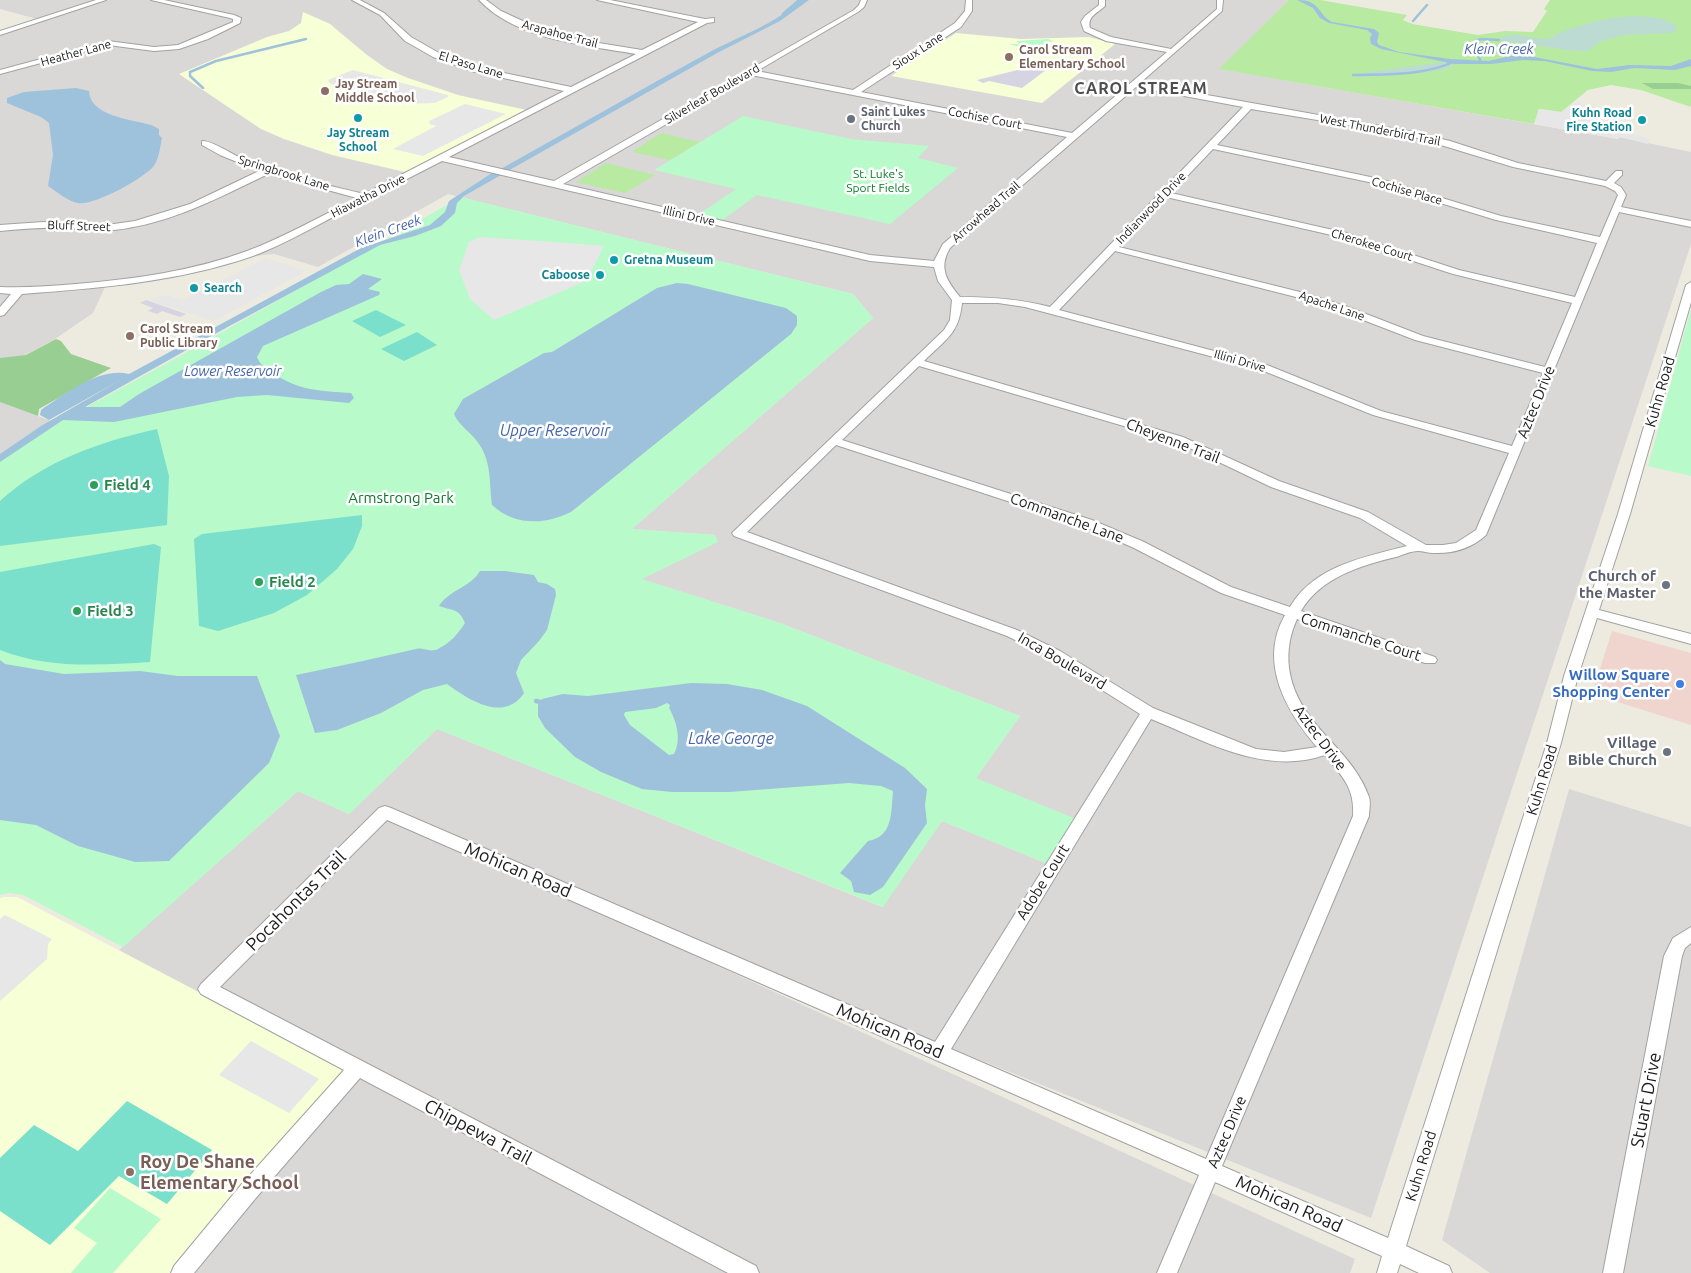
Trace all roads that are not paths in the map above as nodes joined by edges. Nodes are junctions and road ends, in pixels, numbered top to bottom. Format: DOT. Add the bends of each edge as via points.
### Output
graph roads {
  1 [pos="103,0"];
  2 [pos="154,0"];
  3 [pos="355,0"];
  4 [pos="482,0"];
  5 [pos="600,0"];
  6 [pos="864,0"];
  7 [pos="970,0"];
  8 [pos="1102,0"];
  9 [pos="1220,0"];
  10 [pos="75,2"];
  11 [pos="88,5"];
  12 [pos="0,33"];
  13 [pos="1172,51"];
  14 [pos="644,53"];
  15 [pos="0,72"];
  16 [pos="750,72"];
  17 [pos="1134,84"];
  18 [pos="572,90"];
  19 [pos="854,93"];
  20 [pos="1248,106"];
  21 [pos="1074,136"];
  22 [pos="205,143"];
  23 [pos="1210,146"];
  24 [pos="442,158"];
  25 [pos="267,171"];
  26 [pos="1619,173"];
  27 [pos="556,184"];
  28 [pos="1608,184"];
  29 [pos="1164,194"];
  30 [pos="365,197"];
  31 [pos="1616,209"];
  32 [pos="1691,224"];
  33 [pos="0,228"];
  34 [pos="1602,241"];
  35 [pos="1113,248"];
  36 [pos="937,264"];
  37 [pos="1691,285"];
  38 [pos="0,290"];
  39 [pos="19,292"];
  40 [pos="957,300"];
  41 [pos="1578,301"];
  42 [pos="1053,310"];
  43 [pos="0,313"];
  44 [pos="918,362"];
  45 [pos="1549,371"];
  46 [pos="835,441"];
  47 [pos="1516,452"];
  48 [pos="1418,547"];
  49 [pos="1591,612"];
  50 [pos="1291,614"];
  51 [pos="1691,639"];
  52 [pos="1430,660"];
  53 [pos="1148,712"];
  54 [pos="1327,749"];
  55 [pos="385,812"];
  56 [pos="1691,934"];
  57 [pos="207,989"];
  58 [pos="939,1052"];
  59 [pos="356,1068"];
  60 [pos="1211,1170"];
  61 [pos="1394,1250"];
  62 [pos="181,1273"];
  63 [pos="749,1273"];
  64 [pos="1167,1273"];
  65 [pos="1387,1273"];
  66 [pos="1442,1273"];
  67 [pos="1613,1273"];
  1 -- 11 [label="street"];
  2 -- 15 [label="street, Heather Lane" via="240,20 166,51 113,41"];
  3 -- 18 [label="street, El Paso Lane" via="382,14 408,39 436,55 493,74"];
  4 -- 14 [label="street, Arapahoe Trail" via="502,15 534,29"];
  5 -- 14 [label="street, Hiawatha Drive" via="708,20"];
  6 -- 16 [label="street, Silverleaf Boulevard" via="856,11"];
  7 -- 19 [label="street, Sioux Lane" via="968,11 958,25"];
  8 -- 13 [label="street" via="1100,7 1087,17 1087,29 1109,39"];
  9 -- 13 [label="street, Arrowhead Trail" via="1220,10"];
  10 -- 11 [label="street"];
  11 -- 12 [label="street"];
  13 -- 17 [label="street, Arrowhead Trail"];
  14 -- 18 [label="street, Hiawatha Drive"];
  16 -- 19 [label="street, Cochise Court"];
  16 -- 27 [label="street, Silverleaf Boulevard"];
  17 -- 20 [label="street, West Thunderbird Trail"];
  17 -- 21 [label="street, Arrowhead Trail"];
  18 -- 24 [label="street, Hiawatha Drive"];
  19 -- 21 [label="street, Cochise Court"];
  20 -- 23 [label="street, Indianwood Drive"];
  20 -- 28 [label="street, West Thunderbird Trail" via="1408,133 1525,168"];
  21 -- 36 [label="street, Arrowhead Trail" via="946,246"];
  22 -- 25 [label="street, Springbrook Lane"];
  23 -- 29 [label="street, Indianwood Drive"];
  23 -- 34 [label="street, Cochise Place" via="1385,183 1499,218"];
  24 -- 27 [label="street, Illini Drive"];
  24 -- 30 [label="street, Hiawatha Drive"];
  25 -- 30 [label="street, Springbrook Lane"];
  25 -- 33 [label="street, Bluff Street" via="180,212 150,221 113,227 49,224"];
  26 -- 28 [label="street"];
  27 -- 36 [label="street, Illini Drive" via="870,258"];
  28 -- 31 [label="street, Aztec Drive" via="1622,193"];
  29 -- 35 [label="street, Indianwood Drive"];
  29 -- 41 [label="street, Cherokee Court" via="1343,235 1456,272"];
  30 -- 39 [label="street, Hiawatha Drive" via="264,248 198,270 114,284"];
  31 -- 32 [label="street"];
  31 -- 34 [label="street, Aztec Drive"];
  34 -- 41 [label="street, Aztec Drive"];
  35 -- 42 [label="street, Indianwood Drive"];
  35 -- 45 [label="street, Apache Lane" via="1306,296 1419,338"];
  36 -- 40 [label="street" via="939,275"];
  37 -- 49 [label="street, Kuhn Road" via="1624,514"];
  38 -- 39 [label="street, Hiawatha Drive"];
  39 -- 43 [label="street"];
  40 -- 42 [label="street, Illini Drive" via="1011,301"];
  40 -- 44 [label="street" via="955,320 948,332"];
  41 -- 45 [label="street, Aztec Drive"];
  42 -- 47 [label="street, Illini Drive" via="1263,367 1378,413"];
  44 -- 46 [label="street"];
  44 -- 48 [label="street, Cheyenne Trail" via="1179,439 1275,484 1364,514"];
  45 -- 47 [label="street, Aztec Drive"];
  46 -- 50 [label="street, Commanche Lane" via="1096,526 1226,590"];
  46 -- 53 [label="street, Inca Boulevard" via="738,533 1012,633 1055,654"];
  47 -- 48 [label="street, Aztec Drive" via="1478,537 1457,547 1428,550"];
  48 -- 50 [label="street, Aztec Drive" via="1366,560 1332,574 1311,588"];
  49 -- 51 [label="street"];
  49 -- 61 [label="street, Kuhn Road" via="1554,743"];
  50 -- 52 [label="street, Commanche Court"];
  50 -- 54 [label="street, Aztec Drive" via="1281,644 1284,681 1302,717"];
  53 -- 54 [label="street, Inca Boulevard" via="1254,754 1284,757"];
  53 -- 58 [label="street, Adobe Court"];
  54 -- 60 [label="street, Aztec Drive" via="1361,798 1361,816"];
  55 -- 57 [label="street, Pocahontas Trail"];
  55 -- 58 [label="street, Mohican Road"];
  56 -- 67 [label="street, Stuart Drive" via="1679,943 1673,956"];
  57 -- 59 [label="street, Chippewa Trail"];
  58 -- 60 [label="street, Mohican Road"];
  59 -- 62 [label="street"];
  59 -- 63 [label="street, Chippewa Trail"];
  60 -- 61 [label="street, Mohican Road"];
  60 -- 64 [label="street, Aztec Drive"];
  61 -- 65 [label="street, Kuhn Road"];
  61 -- 66 [label="street"];
}
